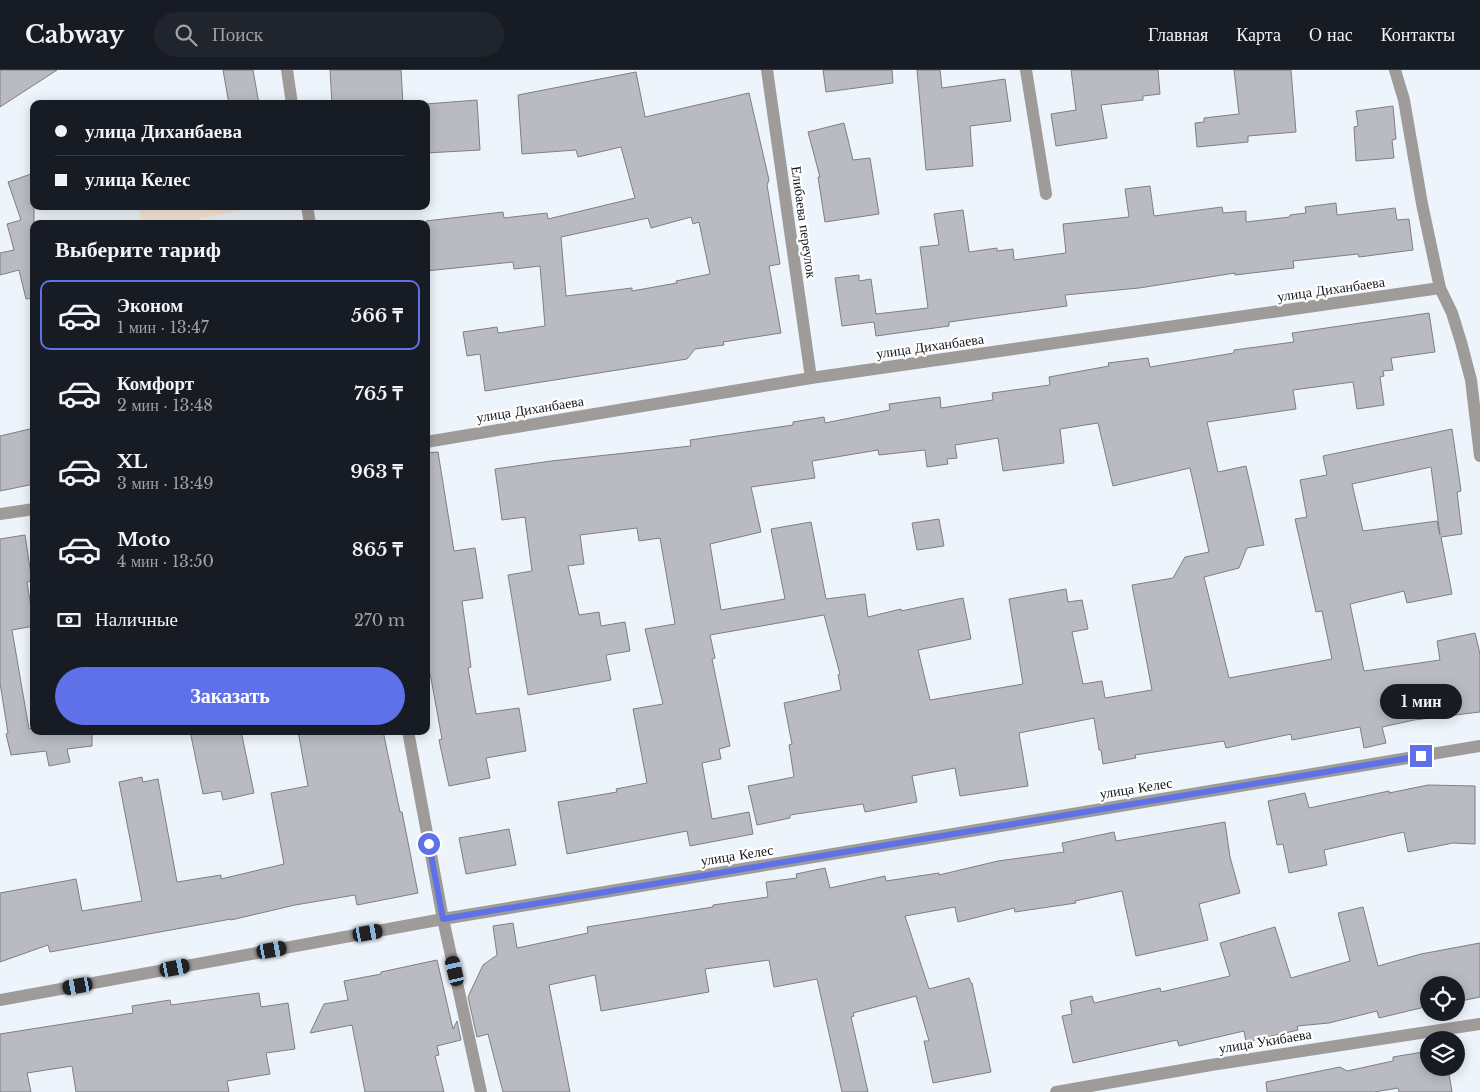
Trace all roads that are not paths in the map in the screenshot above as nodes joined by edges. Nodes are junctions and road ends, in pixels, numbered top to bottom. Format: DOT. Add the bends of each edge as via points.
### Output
graph roads {
  1 [pos="287,70"];
  2 [pos="767,70"];
  3 [pos="1026,70"];
  4 [pos="1395,70"];
  5 [pos="291,100"];
  6 [pos="1046,194"];
  7 [pos="1440,288"];
  8 [pos="811,378"];
  9 [pos="430,441"];
  10 [pos="1480,456"];
  11 [pos="30,509"];
  12 [pos="0,514"];
  13 [pos="409,735"];
  14 [pos="1480,746"];
  15 [pos="443,919"];
  16 [pos="0,1000"];
  17 [pos="1480,1024"];
  18 [pos="481,1092"];
  19 [pos="1056,1092"];
  1 -- 5 [label="street"];
  2 -- 8 [label="street, Елибаева переулок"];
  3 -- 6 [label="street"];
  4 -- 7 [label="street" via="1404,100"];
  7 -- 8 [label="street, улица Диханбаева"];
  7 -- 10 [label="street" via="1456,327 1471,380"];
  8 -- 9 [label="street, улица Диханбаева"];
  11 -- 12 [label="street"];
  13 -- 15 [label="street"];
  14 -- 15 [label="street, улица Келес"];
  15 -- 16 [label="street, улица Келес"];
  15 -- 18 [label="street"];
  17 -- 19 [label="street, улица Укибаева"];
}
